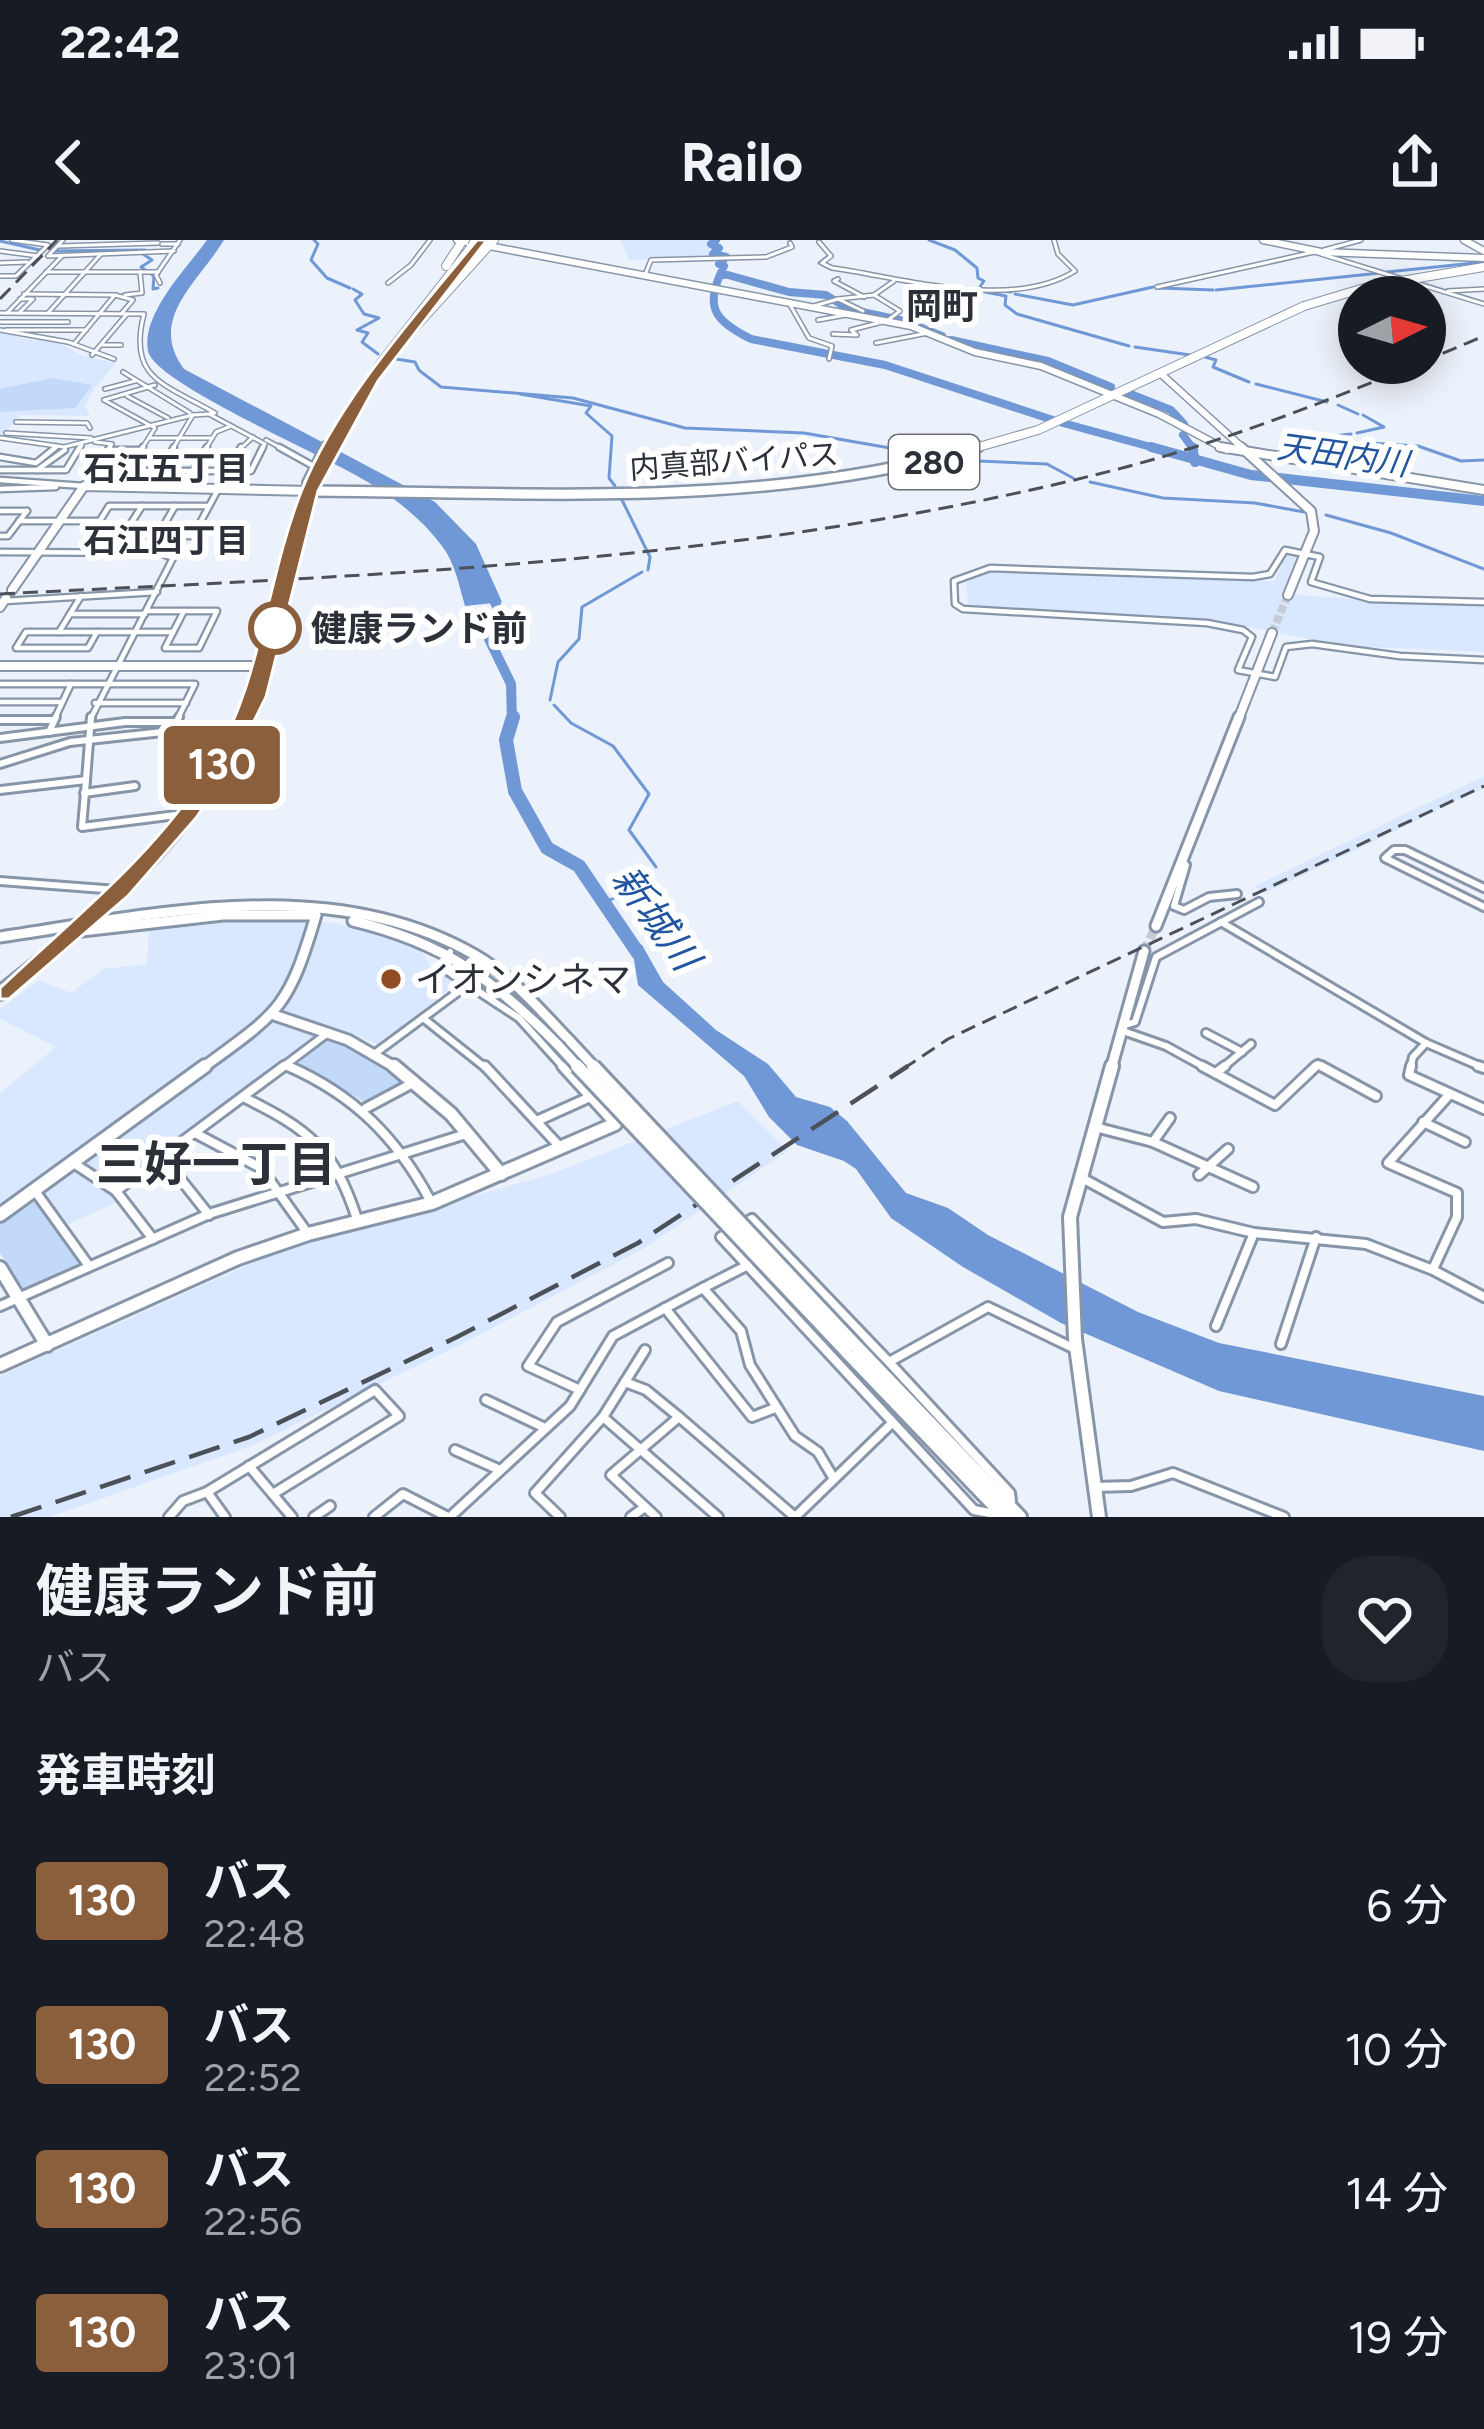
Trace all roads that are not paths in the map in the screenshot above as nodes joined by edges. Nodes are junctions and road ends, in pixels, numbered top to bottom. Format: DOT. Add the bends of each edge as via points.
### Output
graph roads {
  1 [pos="14,240"];
  2 [pos="63,240"];
  3 [pos="430,240"];
  4 [pos="1054,240"];
  5 [pos="1264,240"];
  6 [pos="1361,240"];
  7 [pos="1464,240"];
  8 [pos="179,242"];
  9 [pos="475,242"];
  10 [pos="819,242"];
  11 [pos="790,243"];
  12 [pos="58,246"];
  13 [pos="514,246"];
  14 [pos="2,250"];
  15 [pos="174,251"];
  16 [pos="1317,252"];
  17 [pos="101,254"];
  18 [pos="42,256"];
  19 [pos="62,256"];
  20 [pos="1483,259"];
  21 [pos="30,262"];
  22 [pos="1,264"];
  23 [pos="46,272"];
  24 [pos="85,272"];
  25 [pos="146,272"];
  26 [pos="158,272"];
  27 [pos="645,275"];
  28 [pos="0,276"];
  29 [pos="1395,276"];
  30 [pos="1417,276"];
  31 [pos="838,279"];
  32 [pos="894,279"];
  33 [pos="160,283"];
  34 [pos="388,283"];
  35 [pos="1157,286"];
  36 [pos="1484,289"];
  37 [pos="1446,292"];
  38 [pos="1446,293"];
  39 [pos="64,295"];
  40 [pos="115,295"];
  41 [pos="125,295"];
  42 [pos="874,295"];
  43 [pos="22,297"];
  44 [pos="864,297"];
  45 [pos="1338,297"];
  46 [pos="836,299"];
  47 [pos="792,301"];
  48 [pos="109,302"];
  49 [pos="132,302"];
  50 [pos="1484,304"];
  51 [pos="814,306"];
  52 [pos="863,311"];
  53 [pos="4,313"];
  54 [pos="19,313"];
  55 [pos="46,313"];
  56 [pos="76,314"];
  57 [pos="100,314"];
  58 [pos="124,314"];
  59 [pos="849,314"];
  60 [pos="890,319"];
  61 [pos="818,320"];
  62 [pos="0,322"];
  63 [pos="35,322"];
  64 [pos="68,322"];
  65 [pos="28,330"];
  66 [pos="61,330"];
  67 [pos="86,330"];
  68 [pos="928,333"];
  69 [pos="110,334"];
  70 [pos="127,334"];
  71 [pos="833,334"];
  72 [pos="404,335"];
  73 [pos="21,337"];
  74 [pos="52,340"];
  75 [pos="876,343"];
  76 [pos="74,344"];
  77 [pos="100,345"];
  78 [pos="121,346"];
  79 [pos="92,355"];
  80 [pos="831,357"];
  81 [pos="114,358"];
  82 [pos="123,372"];
  83 [pos="1160,373"];
  84 [pos="135,381"];
  85 [pos="155,386"];
  86 [pos="144,388"];
  87 [pos="105,389"];
  88 [pos="123,394"];
  89 [pos="1111,395"];
  90 [pos="212,414"];
  91 [pos="193,415"];
  92 [pos="168,418"];
  93 [pos="231,426"];
  94 [pos="90,428"];
  95 [pos="154,428"];
  96 [pos="3,437"];
  97 [pos="253,437"];
  98 [pos="148,438"];
  99 [pos="180,438"];
  100 [pos="212,438"];
  101 [pos="94,439"];
  102 [pos="82,446"];
  103 [pos="56,447"];
  104 [pos="140,450"];
  105 [pos="108,451"];
  106 [pos="0,457"];
  107 [pos="1256,458"];
  108 [pos="318,467"];
  109 [pos="0,470"];
  110 [pos="37,470"];
  111 [pos="160,471"];
  112 [pos="193,471"];
  113 [pos="228,471"];
  114 [pos="0,480"];
  115 [pos="84,486"];
  116 [pos="0,489"];
  117 [pos="219,489"];
  118 [pos="1484,490"];
  119 [pos="310,491"];
  120 [pos="142,506"];
  121 [pos="175,506"];
  122 [pos="209,506"];
  123 [pos="0,511"];
  124 [pos="19,521"];
  125 [pos="59,521"];
  126 [pos="99,521"];
  127 [pos="0,536"];
  128 [pos="123,537"];
  129 [pos="157,537"];
  130 [pos="0,552"];
  131 [pos="38,552"];
  132 [pos="112,553"];
  133 [pos="1305,553"];
  134 [pos="157,592"];
  135 [pos="1288,595"];
  136 [pos="81,596"];
  137 [pos="4,599"];
  138 [pos="1484,602"];
  139 [pos="184,611"];
  140 [pos="146,612"];
  141 [pos="70,614"];
  142 [pos="59,632"];
  143 [pos="97,632"];
  144 [pos="135,632"];
  145 [pos="173,632"];
  146 [pos="1272,633"];
  147 [pos="1484,660"];
  148 [pos="0,666"];
  149 [pos="116,666"];
  150 [pos="266,666"];
  151 [pos="1256,676"];
  152 [pos="0,684"];
  153 [pos="71,684"];
  154 [pos="106,684"];
  155 [pos="0,702"];
  156 [pos="61,702"];
  157 [pos="95,703"];
  158 [pos="187,703"];
  159 [pos="0,720"];
  160 [pos="51,720"];
  161 [pos="178,722"];
  162 [pos="89,727"];
  163 [pos="49,732"];
  164 [pos="0,738"];
  165 [pos="89,740"];
  166 [pos="0,764"];
  167 [pos="86,780"];
  168 [pos="135,786"];
  169 [pos="0,790"];
  170 [pos="83,794"];
  171 [pos="188,813"];
  172 [pos="1181,861"];
  173 [pos="0,881"];
  174 [pos="1484,888"];
  175 [pos="120,891"];
  176 [pos="1237,894"];
  177 [pos="1259,902"];
  178 [pos="1484,907"];
  179 [pos="316,912"];
  180 [pos="1221,922"];
  181 [pos="1156,926"];
  182 [pos="79,928"];
  183 [pos="0,940"];
  184 [pos="1144,951"];
  185 [pos="450,952"];
  186 [pos="470,983"];
  187 [pos="0,994"];
  188 [pos="274,1015"];
  189 [pos="423,1018"];
  190 [pos="1124,1028"];
  191 [pos="331,1030"];
  192 [pos="1206,1033"];
  193 [pos="1426,1042"];
  194 [pos="565,1043"];
  195 [pos="1250,1044"];
  196 [pos="377,1052"];
  197 [pos="1242,1052"];
  198 [pos="286,1065"];
  199 [pos="1484,1068"];
  200 [pos="1217,1072"];
  201 [pos="420,1080"];
  202 [pos="1449,1095"];
  203 [pos="1376,1096"];
  204 [pos="243,1097"];
  205 [pos="590,1097"];
  206 [pos="366,1108"];
  207 [pos="1484,1109"];
  208 [pos="1170,1118"];
  209 [pos="537,1121"];
  210 [pos="1423,1122"];
  211 [pos="615,1124"];
  212 [pos="1096,1127"];
  213 [pos="195,1132"];
  214 [pos="469,1133"];
  215 [pos="1153,1142"];
  216 [pos="1466,1142"];
  217 [pos="560,1147"];
  218 [pos="1228,1149"];
  219 [pos="163,1157"];
  220 [pos="410,1159"];
  221 [pos="75,1164"];
  222 [pos="1210,1165"];
  223 [pos="344,1174"];
  224 [pos="501,1174"];
  225 [pos="1199,1175"];
  226 [pos="1080,1177"];
  227 [pos="1253,1187"];
  228 [pos="280,1190"];
  229 [pos="35,1191"];
  230 [pos="116,1191"];
  231 [pos="432,1203"];
  232 [pos="0,1215"];
  233 [pos="209,1215"];
  234 [pos="358,1222"];
  235 [pos="1255,1233"];
  236 [pos="308,1234"];
  237 [pos="1316,1237"];
  238 [pos="153,1239"];
  239 [pos="668,1262"];
  240 [pos="748,1265"];
  241 [pos="89,1267"];
  242 [pos="0,1268"];
  243 [pos="1433,1270"];
  244 [pos="703,1288"];
  245 [pos="1484,1297"];
  246 [pos="19,1298"];
  247 [pos="0,1306"];
  248 [pos="665,1308"];
  249 [pos="1216,1326"];
  250 [pos="1076,1344"];
  251 [pos="1281,1344"];
  252 [pos="47,1345"];
  253 [pos="645,1350"];
  254 [pos="889,1362"];
  255 [pos="0,1365"];
  256 [pos="625,1382"];
  257 [pos="581,1391"];
  258 [pos="486,1400"];
  259 [pos="776,1407"];
  260 [pos="603,1417"];
  261 [pos="679,1417"];
  262 [pos="892,1423"];
  263 [pos="544,1428"];
  264 [pos="642,1448"];
  265 [pos="455,1450"];
  266 [pos="249,1466"];
  267 [pos="500,1470"];
  268 [pos="834,1479"];
  269 [pos="1095,1487"];
  270 [pos="207,1492"];
  271 [pos="273,1494"];
  272 [pos="330,1506"];
  273 [pos="645,1507"];
  274 [pos="1010,1515"];
  275 [pos="169,1517"];
  276 [pos="225,1517"];
  277 [pos="292,1517"];
  278 [pos="314,1517"];
  279 [pos="374,1517"];
  280 [pos="449,1517"];
  281 [pos="560,1517"];
  282 [pos="631,1517"];
  283 [pos="656,1517"];
  284 [pos="718,1517"];
  285 [pos="795,1517"];
  286 [pos="1099,1517"];
  287 [pos="1284,1517"];
  1 -- 18 [label="street" via="48,244"];
  2 -- 12 [label="street"];
  3 -- 34 [label="street"];
  4 -- 32 [label="street" via="1075,270 1056,283 1012,293"];
  5 -- 16 [label="main road"];
  6 -- 16 [label="street"];
  7 -- 20 [label="street"];
  8 -- 12 [label="street"];
  8 -- 15 [label="street"];
  9 -- 13 [label="street"];
  9 -- 72 [label="highway"];
  9 -- 72 [label="highway"];
  10 -- 32 [label="street" via="830,254 822,263 828,267"];
  11 -- 27 [label="street" via="766,257 650,260"];
  12 -- 18 [label="street"];
  13 -- 27 [label="street"];
  14 -- 18 [label="street"];
  15 -- 17 [label="street"];
  15 -- 26 [label="street"];
  16 -- 20 [label="main road"];
  16 -- 29 [label="street"];
  16 -- 35 [label="street"];
  17 -- 19 [label="street"];
  17 -- 24 [label="street"];
  18 -- 19 [label="street"];
  18 -- 21 [label="street"];
  19 -- 23 [label="street"];
  20 -- 30 [label="highway, 内真部バイパス / 280"];
  21 -- 22 [label="street"];
  21 -- 28 [label="street" via="16,276"];
  23 -- 24 [label="street"];
  23 -- 43 [label="street"];
  24 -- 25 [label="street"];
  24 -- 39 [label="street"];
  25 -- 26 [label="street"];
  25 -- 41 [label="street" via="142,293"];
  26 -- 33 [label="street"];
  27 -- 47 [label="street"];
  31 -- 44 [label="street"];
  32 -- 42 [label="street"];
  36 -- 37 [label="street"];
  38 -- 50 [label="street"];
  39 -- 40 [label="street"];
  39 -- 43 [label="street"];
  39 -- 55 [label="street"];
  40 -- 41 [label="street"];
  40 -- 48 [label="street"];
  41 -- 49 [label="street"];
  42 -- 44 [label="street"];
  42 -- 60 [label="street" via="900,311"];
  43 -- 53 [label="street"];
  43 -- 54 [label="street" via="33,299"];
  44 -- 46 [label="street"];
  45 -- 83 [label="highway, 内真部バイパス / 280" via="1285,312"];
  46 -- 51 [label="street"];
  46 -- 52 [label="street"];
  47 -- 51 [label="street"];
  47 -- 80 [label="street" via="809,338 832,346"];
  48 -- 49 [label="street"];
  48 -- 57 [label="street"];
  49 -- 58 [label="street"];
  51 -- 59 [label="street"];
  53 -- 54 [label="street"];
  54 -- 55 [label="street"];
  55 -- 56 [label="street"];
  55 -- 63 [label="street"];
  56 -- 57 [label="street"];
  56 -- 64 [label="street"];
  57 -- 58 [label="street"];
  57 -- 67 [label="street"];
  58 -- 69 [label="street"];
  58 -- 90 [label="street" via="144,314 136,345 148,370"];
  59 -- 60 [label="street"];
  59 -- 61 [label="street"];
  60 -- 68 [label="street"];
  60 -- 71 [label="street" via="851,329 857,335"];
  62 -- 63 [label="street"];
  63 -- 64 [label="street"];
  63 -- 65 [label="street"];
  64 -- 66 [label="street"];
  65 -- 66 [label="street"];
  65 -- 73 [label="street"];
  65 -- 73 [label="street" via="0,330"];
  66 -- 67 [label="street"];
  66 -- 74 [label="street"];
  67 -- 76 [label="street"];
  68 -- 75 [label="street"];
  68 -- 89 [label="street"];
  69 -- 70 [label="street"];
  69 -- 77 [label="street"];
  72 -- 108 [label="highway"];
  73 -- 74 [label="street"];
  74 -- 76 [label="street"];
  76 -- 79 [label="street"];
  77 -- 78 [label="street"];
  77 -- 79 [label="street"];
  79 -- 81 [label="street"];
  82 -- 84 [label="street"];
  83 -- 89 [label="highway, 内真部バイパス / 280"];
  83 -- 107 [label="street"];
  84 -- 86 [label="street"];
  84 -- 87 [label="street"];
  85 -- 86 [label="street"];
  86 -- 88 [label="street"];
  86 -- 91 [label="street"];
  88 -- 92 [label="street"];
  88 -- 95 [label="street" via="104,400"];
  89 -- 107 [label="street" via="1213,446"];
  89 -- 119 [label="highway, 内真部バイパス / 280" via="982,449 817,482 684,493"];
  90 -- 91 [label="street"];
  90 -- 93 [label="street"];
  90 -- 108 [label="street"];
  91 -- 92 [label="street"];
  91 -- 99 [label="street"];
  92 -- 95 [label="street"];
  93 -- 97 [label="street"];
  93 -- 100 [label="street"];
  94 -- 96 [label="street" via="19,419"];
  95 -- 98 [label="street"];
  95 -- 101 [label="street"];
  96 -- 101 [label="street"];
  96 -- 103 [label="street"];
  97 -- 113 [label="street"];
  97 -- 113 [label="street" via="265,444 251,471"];
  98 -- 99 [label="street"];
  98 -- 104 [label="street"];
  99 -- 100 [label="street"];
  99 -- 111 [label="street"];
  100 -- 112 [label="street"];
  101 -- 103 [label="street"];
  102 -- 105 [label="street" via="101,441 112,445"];
  102 -- 110 [label="street"];
  102 -- 110 [label="street" via="66,470"];
  103 -- 106 [label="street" via="36,463"];
  104 -- 105 [label="street"];
  104 -- 111 [label="street" via="128,471"];
  105 -- 115 [label="street"];
  107 -- 118 [label="street"];
  107 -- 133 [label="street" via="1314,518"];
  108 -- 119 [label="highway"];
  109 -- 110 [label="street"];
  111 -- 112 [label="street"];
  112 -- 113 [label="street"];
  113 -- 117 [label="street"];
  114 -- 115 [label="street"];
  115 -- 116 [label="street"];
  115 -- 117 [label="street"];
  115 -- 125 [label="street"];
  117 -- 119 [label="street"];
  117 -- 122 [label="street"];
  119 -- 150 [label="highway"];
  120 -- 121 [label="street"];
  120 -- 126 [label="street" via="109,506"];
  120 -- 128 [label="street"];
  121 -- 122 [label="street"];
  121 -- 129 [label="street"];
  122 -- 129 [label="street" via="191,536"];
  123 -- 124 [label="street" via="26,511"];
  124 -- 125 [label="street"];
  124 -- 127 [label="street"];
  125 -- 126 [label="street"];
  125 -- 131 [label="street"];
  126 -- 128 [label="street" via="92,536"];
  128 -- 129 [label="street"];
  128 -- 132 [label="street"];
  130 -- 131 [label="street"];
  131 -- 132 [label="street"];
  131 -- 137 [label="street"];
  132 -- 134 [label="street" via="170,556"];
  133 -- 135 [label="street"];
  133 -- 138 [label="street" via="1321,557 1311,582 1323,590"];
  133 -- 151 [label="street" via="1286,550 1270,574 1253,577 990,568 955,580 963,609 1243,630 1252,637 1238,670"];
  134 -- 136 [label="street"];
  134 -- 140 [label="street"];
  136 -- 137 [label="street"];
  136 -- 141 [label="street"];
  139 -- 140 [label="street"];
  139 -- 145 [label="street"];
  139 -- 145 [label="street" via="217,611 199,648 165,648"];
  140 -- 141 [label="street"];
  140 -- 144 [label="street"];
  141 -- 142 [label="street"];
  142 -- 143 [label="street"];
  142 -- 143 [label="street" via="26,632 16,648 88,648"];
  143 -- 144 [label="street"];
  144 -- 145 [label="street"];
  144 -- 149 [label="street"];
  146 -- 151 [label="street"];
  147 -- 151 [label="street" via="1312,644 1286,647 1275,677"];
  148 -- 149 [label="street"];
  149 -- 150 [label="street"];
  149 -- 154 [label="street"];
  150 -- 171 [label="highway" via="239,734"];
  151 -- 172 [label="street"];
  152 -- 153 [label="street"];
  153 -- 154 [label="street"];
  153 -- 156 [label="street"];
  154 -- 157 [label="street"];
  154 -- 158 [label="street" via="196,684"];
  155 -- 156 [label="street"];
  156 -- 160 [label="street"];
  157 -- 158 [label="street"];
  157 -- 162 [label="street"];
  158 -- 161 [label="street"];
  159 -- 160 [label="street"];
  160 -- 163 [label="street"];
  161 -- 162 [label="street"];
  161 -- 165 [label="street" via="152,736"];
  162 -- 163 [label="street"];
  162 -- 165 [label="street"];
  163 -- 164 [label="street"];
  165 -- 166 [label="street"];
  165 -- 167 [label="street"];
  167 -- 169 [label="street"];
  167 -- 170 [label="street"];
  168 -- 170 [label="street"];
  170 -- 171 [label="street" via="82,827"];
  171 -- 175 [label="highway"];
  172 -- 176 [label="street" via="1174,906"];
  172 -- 181 [label="street"];
  173 -- 175 [label="street"];
  174 -- 178 [label="street" via="1405,850 1385,858"];
  175 -- 182 [label="highway"];
  177 -- 180 [label="street"];
  179 -- 182 [label="street"];
  179 -- 185 [label="street"];
  179 -- 188 [label="street" via="297,980"];
  179 -- 194 [label="street" via="394,922 472,952 509,978"];
  180 -- 190 [label="street" via="1156,957 1135,1022"];
  180 -- 193 [label="street"];
  182 -- 183 [label="street"];
  182 -- 187 [label="highway"];
  184 -- 190 [label="street"];
  185 -- 186 [label="street" via="442,968"];
  185 -- 194 [label="street" via="496,980"];
  186 -- 189 [label="street"];
  186 -- 205 [label="street" via="519,1018"];
  188 -- 191 [label="street"];
  188 -- 221 [label="street"];
  189 -- 196 [label="street"];
  189 -- 209 [label="street" via="473,1053"];
  190 -- 200 [label="street"];
  190 -- 212 [label="street"];
  191 -- 196 [label="street"];
  191 -- 198 [label="street"];
  192 -- 197 [label="street"];
  193 -- 199 [label="street"];
  193 -- 202 [label="street" via="1409,1075"];
  194 -- 274 [label="street, bridge"];
  195 -- 197 [label="street"];
  196 -- 201 [label="street"];
  197 -- 200 [label="street"];
  198 -- 204 [label="street"];
  198 -- 206 [label="street"];
  200 -- 203 [label="street" via="1275,1105 1318,1064"];
  201 -- 206 [label="street"];
  201 -- 214 [label="street"];
  202 -- 207 [label="street"];
  202 -- 210 [label="street"];
  204 -- 213 [label="street"];
  204 -- 223 [label="street" via="306,1130"];
  205 -- 209 [label="street"];
  205 -- 211 [label="street"];
  206 -- 220 [label="street"];
  208 -- 215 [label="street"];
  209 -- 217 [label="street"];
  210 -- 216 [label="street"];
  210 -- 243 [label="street" via="1388,1163 1457,1193 1457,1217"];
  211 -- 217 [label="street"];
  212 -- 215 [label="street"];
  212 -- 226 [label="street"];
  213 -- 219 [label="street"];
  213 -- 228 [label="street" via="238,1153"];
  214 -- 220 [label="street"];
  214 -- 224 [label="street"];
  215 -- 222 [label="street"];
  217 -- 224 [label="street"];
  218 -- 222 [label="street"];
  219 -- 230 [label="street"];
  219 -- 233 [label="street"];
  220 -- 223 [label="street"];
  220 -- 231 [label="street"];
  221 -- 229 [label="street"];
  221 -- 230 [label="street"];
  222 -- 225 [label="street"];
  222 -- 227 [label="street"];
  223 -- 228 [label="street"];
  223 -- 234 [label="street"];
  224 -- 231 [label="street"];
  226 -- 235 [label="street" via="1163,1222 1196,1219"];
  226 -- 250 [label="street" via="1070,1217"];
  228 -- 233 [label="street"];
  228 -- 236 [label="street"];
  229 -- 232 [label="street"];
  229 -- 241 [label="street"];
  230 -- 238 [label="street"];
  231 -- 234 [label="street"];
  233 -- 238 [label="street"];
  234 -- 236 [label="street"];
  235 -- 237 [label="street"];
  235 -- 249 [label="street"];
  236 -- 252 [label="street"];
  237 -- 243 [label="street" via="1366,1244"];
  237 -- 251 [label="street"];
  238 -- 241 [label="street"];
  239 -- 257 [label="street" via="557,1322 527,1366"];
  240 -- 244 [label="street"];
  240 -- 254 [label="street" via="721,1237 752,1219"];
  240 -- 262 [label="street"];
  241 -- 246 [label="street"];
  242 -- 246 [label="street"];
  243 -- 245 [label="street"];
  244 -- 248 [label="street"];
  244 -- 259 [label="street" via="741,1331 750,1365"];
  246 -- 247 [label="street"];
  246 -- 252 [label="street"];
  248 -- 257 [label="street" via="613,1336"];
  248 -- 259 [label="street" via="752,1418"];
  250 -- 254 [label="street" via="988,1307"];
  250 -- 269 [label="street"];
  252 -- 255 [label="street"];
  253 -- 256 [label="street"];
  254 -- 274 [label="street" via="1010,1493"];
  256 -- 260 [label="street"];
  256 -- 261 [label="street"];
  257 -- 263 [label="street"];
  258 -- 263 [label="street"];
  259 -- 268 [label="street"];
  260 -- 264 [label="street"];
  260 -- 281 [label="street" via="535,1493"];
  261 -- 264 [label="street"];
  261 -- 285 [label="street"];
  262 -- 268 [label="street"];
  262 -- 274 [label="street" via="974,1510"];
  263 -- 267 [label="street"];
  264 -- 273 [label="street" via="611,1475"];
  264 -- 284 [label="street"];
  265 -- 267 [label="street"];
  266 -- 270 [label="street"];
  266 -- 271 [label="street"];
  266 -- 271 [label="street" via="374,1390 399,1416"];
  267 -- 280 [label="street"];
  268 -- 285 [label="street"];
  269 -- 286 [label="street"];
  269 -- 287 [label="street" via="1173,1473"];
  270 -- 275 [label="street"];
  270 -- 276 [label="street"];
  271 -- 277 [label="street"];
  272 -- 278 [label="street"];
  273 -- 282 [label="street"];
  273 -- 283 [label="street"];
  279 -- 280 [label="street" via="403,1494"];
}
